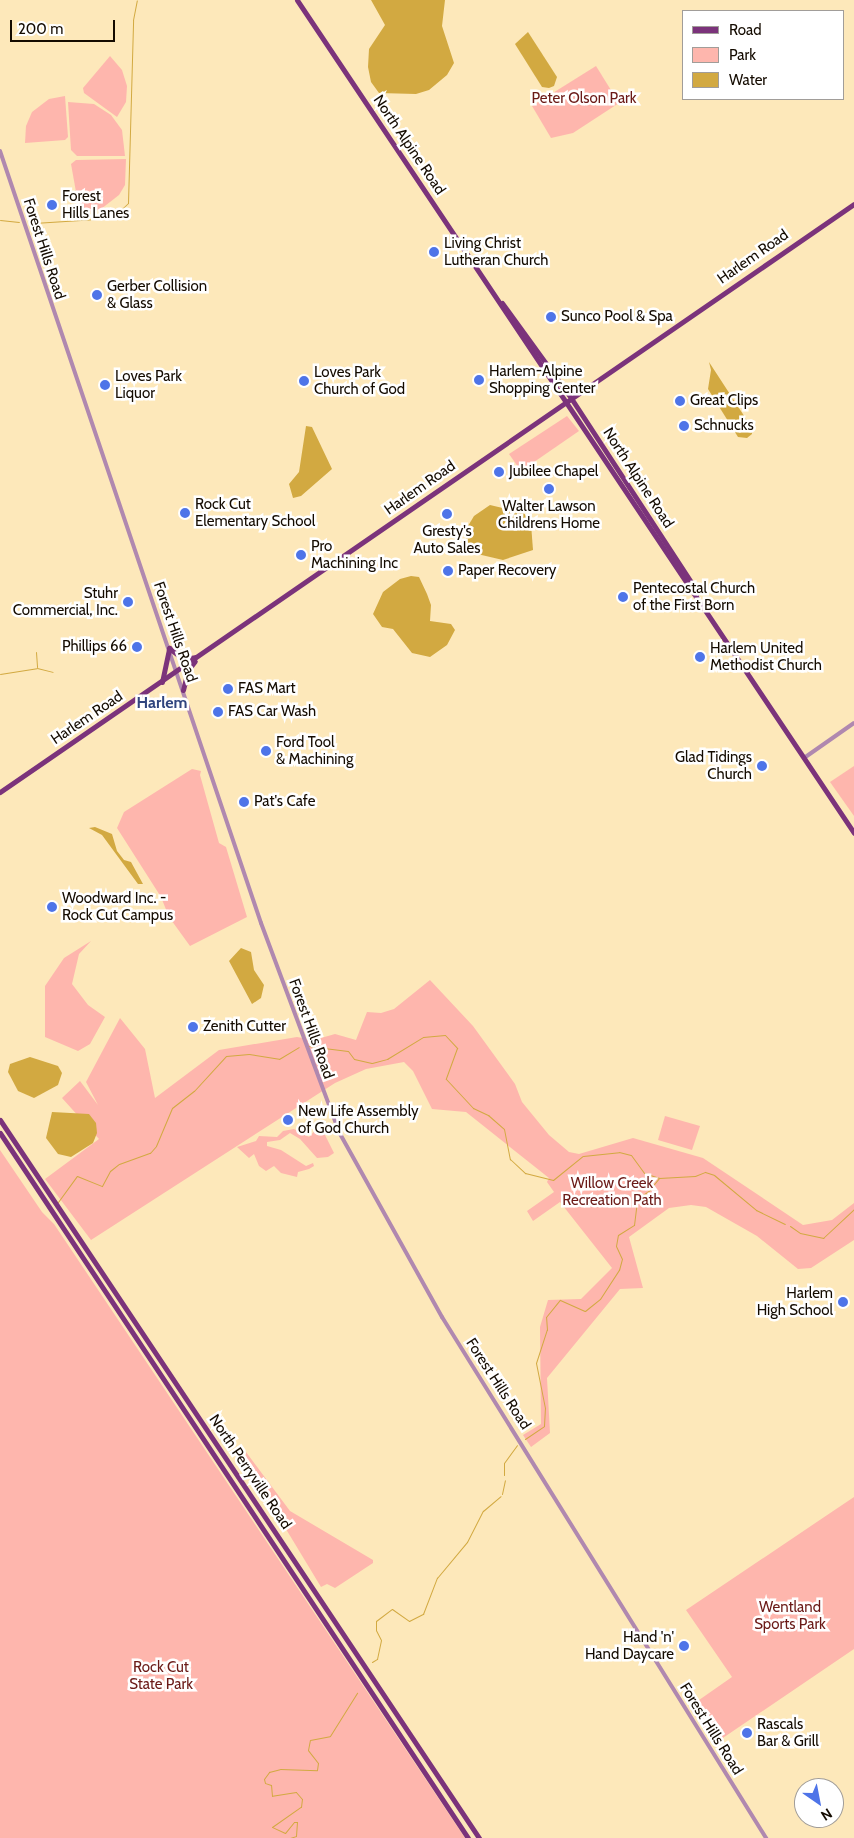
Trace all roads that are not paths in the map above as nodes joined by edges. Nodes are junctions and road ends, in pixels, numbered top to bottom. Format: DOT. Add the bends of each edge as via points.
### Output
graph roads {
  1 [pos="297,0"];
  2 [pos="0,151"];
  3 [pos="854,204"];
  4 [pos="501,303"];
  5 [pos="571,398"];
  6 [pos="565,402"];
  7 [pos="696,595"];
  8 [pos="169,648"];
  9 [pos="198,656"];
  10 [pos="176,672"];
  11 [pos="162,682"];
  12 [pos="183,690"];
  13 [pos="854,724"];
  14 [pos="804,758"];
  15 [pos="0,792"];
  16 [pos="854,833"];
  17 [pos="0,1120"];
  18 [pos="0,1133"];
  19 [pos="468,1838"];
  20 [pos="478,1838"];
  21 [pos="766,1838"];
  1 -- 4 [label="main road, North Alpine Road"];
  2 -- 8 [label="street, Forest Hills Road"];
  3 -- 5 [label="main road, Harlem Road"];
  4 -- 5 [label="main road, North Alpine Road"];
  4 -- 6 [label="main road, North Alpine Road" via="505,314"];
  5 -- 6 [label="main road, Harlem Road"];
  5 -- 7 [label="main road, North Alpine Road"];
  6 -- 7 [label="main road, North Alpine Road" via="692,594"];
  6 -- 9 [label="main road, Harlem Road"];
  7 -- 14 [label="main road, North Alpine Road"];
  8 -- 9 [label="main road" via="183,659"];
  8 -- 10 [label="street, Forest Hills Road"];
  8 -- 11 [label="main road"];
  9 -- 10 [label="main road, Harlem Road"];
  9 -- 12 [label="main road" via="188,670"];
  10 -- 11 [label="main road, Harlem Road"];
  10 -- 12 [label="street, Forest Hills Road"];
  11 -- 15 [label="main road, Harlem Road"];
  12 -- 21 [label="street, Forest Hills Road" via="260,923 339,1132 442,1317"];
  13 -- 14 [label="street"];
  14 -- 16 [label="main road, North Alpine Road"];
  17 -- 20 [label="main road, North Perryville Road"];
  18 -- 19 [label="main road, North Perryville Road"];
}
